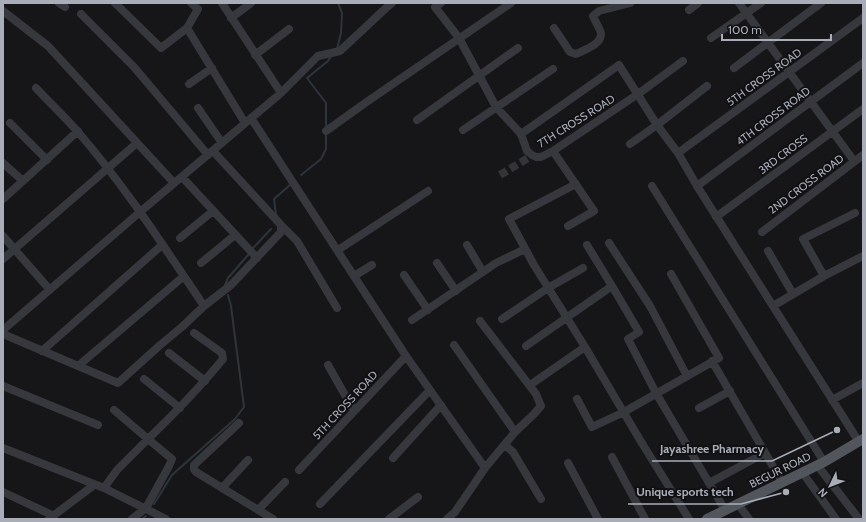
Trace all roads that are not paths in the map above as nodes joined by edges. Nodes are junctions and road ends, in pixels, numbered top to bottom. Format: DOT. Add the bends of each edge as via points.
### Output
graph roads {
  1 [pos="115,3"];
  2 [pos="192,3"];
  3 [pos="222,3"];
  4 [pos="251,3"];
  5 [pos="441,3"];
  6 [pos="511,3"];
  7 [pos="630,3"];
  8 [pos="698,3"];
  9 [pos="739,3"];
  10 [pos="761,3"];
  11 [pos="821,3"];
  12 [pos="387,4"];
  13 [pos="3,10"];
  14 [pos="689,10"];
  15 [pos="82,14"];
  16 [pos="747,14"];
  17 [pos="232,18"];
  18 [pos="863,18"];
  19 [pos="187,28"];
  20 [pos="554,28"];
  21 [pos="288,29"];
  22 [pos="459,38"];
  23 [pos="711,38"];
  24 [pos="768,43"];
  25 [pos="518,48"];
  26 [pos="255,55"];
  27 [pos="683,61"];
  28 [pos="863,63"];
  29 [pos="212,68"];
  30 [pos="734,68"];
  31 [pos="553,69"];
  32 [pos="789,73"];
  33 [pos="479,76"];
  34 [pos="189,84"];
  35 [pos="707,86"];
  36 [pos="36,88"];
  37 [pos="281,93"];
  38 [pos="638,94"];
  39 [pos="810,101"];
  40 [pos="496,107"];
  41 [pos="198,108"];
  42 [pos="863,109"];
  43 [pos="248,120"];
  44 [pos="417,120"];
  45 [pos="10,123"];
  46 [pos="657,125"];
  47 [pos="463,130"];
  48 [pos="78,131"];
  49 [pos="326,131"];
  50 [pos="832,131"];
  51 [pos="521,134"];
  52 [pos="137,143"];
  53 [pos="222,143"];
  54 [pos="630,144"];
  55 [pos="553,151"];
  56 [pos="210,153"];
  57 [pos="678,153"];
  58 [pos="863,155"];
  59 [pos="47,160"];
  60 [pos="854,161"];
  61 [pos="3,163"];
  62 [pos="108,168"];
  63 [pos="182,177"];
  64 [pos="23,181"];
  65 [pos="174,183"];
  66 [pos="576,184"];
  67 [pos="652,186"];
  68 [pos="697,186"];
  69 [pos="428,191"];
  70 [pos="3,199"];
  71 [pos="213,211"];
  72 [pos="140,212"];
  73 [pos="855,212"];
  74 [pos="716,217"];
  75 [pos="281,225"];
  76 [pos="568,226"];
  77 [pos="762,232"];
  78 [pos="235,235"];
  79 [pos="3,236"];
  80 [pos="180,238"];
  81 [pos="609,243"];
  82 [pos="162,245"];
  83 [pos="467,245"];
  84 [pos="586,245"];
  85 [pos="14,249"];
  86 [pos="525,249"];
  87 [pos="338,250"];
  88 [pos="768,251"];
  89 [pos="863,256"];
  90 [pos="257,258"];
  91 [pos="3,259"];
  92 [pos="437,263"];
  93 [pos="201,264"];
  94 [pos="372,264"];
  95 [pos="583,268"];
  96 [pos="483,272"];
  97 [pos="671,274"];
  98 [pos="404,275"];
  99 [pos="184,276"];
  100 [pos="354,276"];
  101 [pos="824,276"];
  102 [pos="612,286"];
  103 [pos="548,288"];
  104 [pos="50,290"];
  105 [pos="456,291"];
  106 [pos="793,294"];
  107 [pos="204,306"];
  108 [pos="773,306"];
  109 [pos="337,308"];
  110 [pos="428,310"];
  111 [pos="566,318"];
  112 [pos="502,319"];
  113 [pos="412,320"];
  114 [pos="480,321"];
  115 [pos="3,330"];
  116 [pos="194,333"];
  117 [pos="3,334"];
  118 [pos="454,345"];
  119 [pos="526,346"];
  120 [pos="585,348"];
  121 [pos="42,351"];
  122 [pos="169,353"];
  123 [pos="406,356"];
  124 [pos="712,361"];
  125 [pos="328,365"];
  126 [pos="78,366"];
  127 [pos="687,376"];
  128 [pos="144,379"];
  129 [pos="205,381"];
  130 [pos="863,383"];
  131 [pos="3,386"];
  132 [pos="530,386"];
  133 [pos="430,390"];
  134 [pos="730,392"];
  135 [pos="656,394"];
  136 [pos="577,399"];
  137 [pos="832,400"];
  138 [pos="441,405"];
  139 [pos="180,408"];
  140 [pos="699,408"];
  141 [pos="114,410"];
  142 [pos="354,411"];
  143 [pos="624,412"];
  144 [pos="239,423"];
  145 [pos="98,425"];
  146 [pos="515,432"];
  147 [pos="148,439"];
  148 [pos="861,441"];
  149 [pos="505,445"];
  150 [pos="3,448"];
  151 [pos="765,453"];
  152 [pos="612,457"];
  153 [pos="393,458"];
  154 [pos="248,460"];
  155 [pos="568,463"];
  156 [pos="820,463"];
  157 [pos="485,468"];
  158 [pos="299,470"];
  159 [pos="802,472"];
  160 [pos="285,482"];
  161 [pos="782,482"];
  162 [pos="709,483"];
  163 [pos="94,485"];
  164 [pos="104,488"];
  165 [pos="222,488"];
  166 [pos="3,492"];
  167 [pos="418,497"];
  168 [pos="541,499"];
  169 [pos="320,504"];
  170 [pos="738,504"];
  171 [pos="146,508"];
  172 [pos="258,510"];
  173 [pos="725,510"];
  174 [pos="52,517"];
  175 [pos="132,519"];
  176 [pos="166,519"];
  177 [pos="273,519"];
  178 [pos="389,519"];
  179 [pos="447,519"];
  180 [pos="598,519"];
  181 [pos="645,519"];
  182 [pos="689,519"];
  183 [pos="707,519"];
  184 [pos="749,519"];
  185 [pos="836,519"];
  186 [pos="859,519"];
  1 -- 19 [label="street" via="161,48"];
  2 -- 19 [label="street" via="198,9"];
  3 -- 17 [label="street"];
  4 -- 17 [label="street"];
  5 -- 22 [label="street, 7TH CROSS ROAD" via="435,7"];
  6 -- 22 [label="street"];
  7 -- 20 [label="street" via="599,11 593,16 601,33 600,38 588,49 576,54 570,52"];
  8 -- 14 [label="street"];
  9 -- 16 [label="street"];
  10 -- 16 [label="street"];
  11 -- 24 [label="street"];
  12 -- 37 [label="street" via="340,51 318,56"];
  13 -- 52 [label="street" via="48,46"];
  15 -- 56 [label="street" via="134,67"];
  16 -- 23 [label="street"];
  16 -- 24 [label="street"];
  17 -- 26 [label="street"];
  18 -- 32 [label="street, 5TH CROSS ROAD"];
  19 -- 29 [label="street"];
  21 -- 26 [label="street"];
  22 -- 33 [label="street, 7TH CROSS ROAD"];
  22 -- 49 [label="street"];
  24 -- 30 [label="street"];
  24 -- 32 [label="street"];
  25 -- 33 [label="street"];
  26 -- 37 [label="street"];
  27 -- 38 [label="street, 7TH CROSS ROAD"];
  28 -- 39 [label="street, 4TH CROSS ROAD"];
  29 -- 34 [label="street"];
  29 -- 43 [label="street"];
  31 -- 40 [label="street"];
  32 -- 39 [label="street"];
  32 -- 57 [label="street, 5TH CROSS ROAD"];
  33 -- 40 [label="street, 7TH CROSS ROAD"];
  33 -- 44 [label="street"];
  35 -- 46 [label="street"];
  36 -- 48 [label="street"];
  37 -- 43 [label="street"];
  38 -- 46 [label="street"];
  38 -- 51 [label="street" via="620,65"];
  38 -- 55 [label="street, 7TH CROSS ROAD"];
  39 -- 50 [label="street"];
  39 -- 68 [label="street, 4TH CROSS ROAD"];
  40 -- 47 [label="street"];
  40 -- 51 [label="street, 7TH CROSS ROAD"];
  41 -- 53 [label="street"];
  42 -- 50 [label="street, 3RD CROSS"];
  43 -- 53 [label="street"];
  43 -- 87 [label="street"];
  45 -- 59 [label="street"];
  46 -- 54 [label="street"];
  46 -- 57 [label="street"];
  48 -- 59 [label="street"];
  48 -- 62 [label="street"];
  50 -- 60 [label="street"];
  50 -- 74 [label="street, 3RD CROSS"];
  51 -- 55 [label="street, 7TH CROSS ROAD" via="530,156 541,157"];
  52 -- 62 [label="street"];
  52 -- 65 [label="street"];
  53 -- 56 [label="street"];
  55 -- 66 [label="street"];
  56 -- 63 [label="street"];
  56 -- 75 [label="street"];
  57 -- 68 [label="street"];
  58 -- 60 [label="street, 2ND CROSS ROAD"];
  59 -- 64 [label="street"];
  60 -- 77 [label="street, 2ND CROSS ROAD"];
  61 -- 64 [label="street"];
  62 -- 72 [label="street"];
  62 -- 85 [label="street"];
  63 -- 65 [label="street"];
  63 -- 71 [label="street"];
  64 -- 70 [label="street"];
  65 -- 72 [label="street"];
  66 -- 76 [label="street" via="594,211"];
  66 -- 86 [label="street" via="509,220"];
  67 -- 156 [label="street"];
  68 -- 74 [label="street"];
  69 -- 87 [label="street"];
  71 -- 78 [label="street"];
  71 -- 80 [label="street"];
  72 -- 82 [label="street"];
  72 -- 104 [label="street"];
  73 -- 101 [label="street" via="803,239"];
  74 -- 108 [label="street"];
  75 -- 90 [label="street" via="281,232"];
  75 -- 109 [label="street" via="297,241"];
  78 -- 90 [label="street"];
  78 -- 93 [label="street"];
  79 -- 85 [label="street"];
  81 -- 127 [label="street" via="650,306"];
  82 -- 99 [label="street"];
  82 -- 121 [label="street"];
  83 -- 96 [label="street"];
  84 -- 102 [label="street"];
  85 -- 91 [label="street"];
  85 -- 104 [label="street"];
  86 -- 96 [label="street"];
  86 -- 103 [label="street"];
  87 -- 100 [label="street"];
  88 -- 106 [label="street"];
  89 -- 101 [label="street"];
  90 -- 107 [label="street" via="231,285"];
  92 -- 105 [label="street"];
  94 -- 100 [label="street"];
  95 -- 103 [label="street"];
  96 -- 105 [label="street"];
  97 -- 124 [label="street" via="719,358"];
  98 -- 110 [label="street"];
  99 -- 107 [label="street"];
  99 -- 126 [label="street"];
  100 -- 123 [label="street"];
  101 -- 106 [label="street"];
  102 -- 111 [label="street"];
  102 -- 135 [label="street" via="639,332 628,339"];
  103 -- 111 [label="street"];
  103 -- 112 [label="street"];
  104 -- 115 [label="street"];
  105 -- 110 [label="street"];
  106 -- 108 [label="street"];
  107 -- 126 [label="street" via="118,383"];
  108 -- 137 [label="street"];
  110 -- 113 [label="street"];
  111 -- 119 [label="street"];
  111 -- 120 [label="street"];
  114 -- 132 [label="street"];
  116 -- 129 [label="street" via="222,353 223,359"];
  117 -- 121 [label="street"];
  118 -- 146 [label="street"];
  120 -- 132 [label="street"];
  120 -- 143 [label="street"];
  121 -- 126 [label="street"];
  122 -- 129 [label="street"];
  123 -- 133 [label="street"];
  123 -- 142 [label="street, 5TH CROSS ROAD"];
  124 -- 127 [label="street"];
  124 -- 134 [label="street"];
  125 -- 142 [label="street"];
  127 -- 135 [label="street"];
  128 -- 139 [label="street"];
  129 -- 139 [label="street"];
  130 -- 137 [label="street"];
  131 -- 145 [label="street"];
  132 -- 146 [label="street" via="541,406"];
  133 -- 138 [label="street"];
  133 -- 169 [label="street"];
  134 -- 140 [label="street"];
  134 -- 151 [label="street"];
  135 -- 143 [label="street"];
  135 -- 162 [label="street"];
  136 -- 143 [label="street" via="592,427"];
  137 -- 148 [label="street"];
  138 -- 153 [label="street"];
  138 -- 157 [label="street"];
  139 -- 147 [label="street"];
  141 -- 147 [label="street"];
  142 -- 158 [label="street, 5TH CROSS ROAD"];
  143 -- 182 [label="street"];
  144 -- 165 [label="street" via="194,465 196,472"];
  146 -- 149 [label="street"];
  147 -- 164 [label="street" via="117,470"];
  147 -- 171 [label="street" via="172,459"];
  148 -- 156 [label="main road, BEGUR ROAD"];
  149 -- 157 [label="street"];
  149 -- 168 [label="street" via="513,452"];
  150 -- 163 [label="street"];
  151 -- 161 [label="street"];
  151 -- 162 [label="street"];
  152 -- 181 [label="street"];
  154 -- 165 [label="street"];
  155 -- 180 [label="street"];
  156 -- 159 [label="main road, BEGUR ROAD"];
  156 -- 186 [label="street"];
  157 -- 179 [label="street" via="456,512"];
  159 -- 161 [label="main road, BEGUR ROAD"];
  159 -- 185 [label="street"];
  160 -- 172 [label="street"];
  161 -- 170 [label="main road, BEGUR ROAD"];
  162 -- 173 [label="street"];
  163 -- 164 [label="street"];
  163 -- 174 [label="street"];
  164 -- 171 [label="street"];
  165 -- 172 [label="street"];
  166 -- 174 [label="street"];
  167 -- 178 [label="street"];
  170 -- 173 [label="main road, BEGUR ROAD"];
  170 -- 184 [label="street"];
  171 -- 175 [label="street"];
  171 -- 176 [label="street"];
  172 -- 177 [label="street"];
  173 -- 183 [label="main road, BEGUR ROAD"];
}
